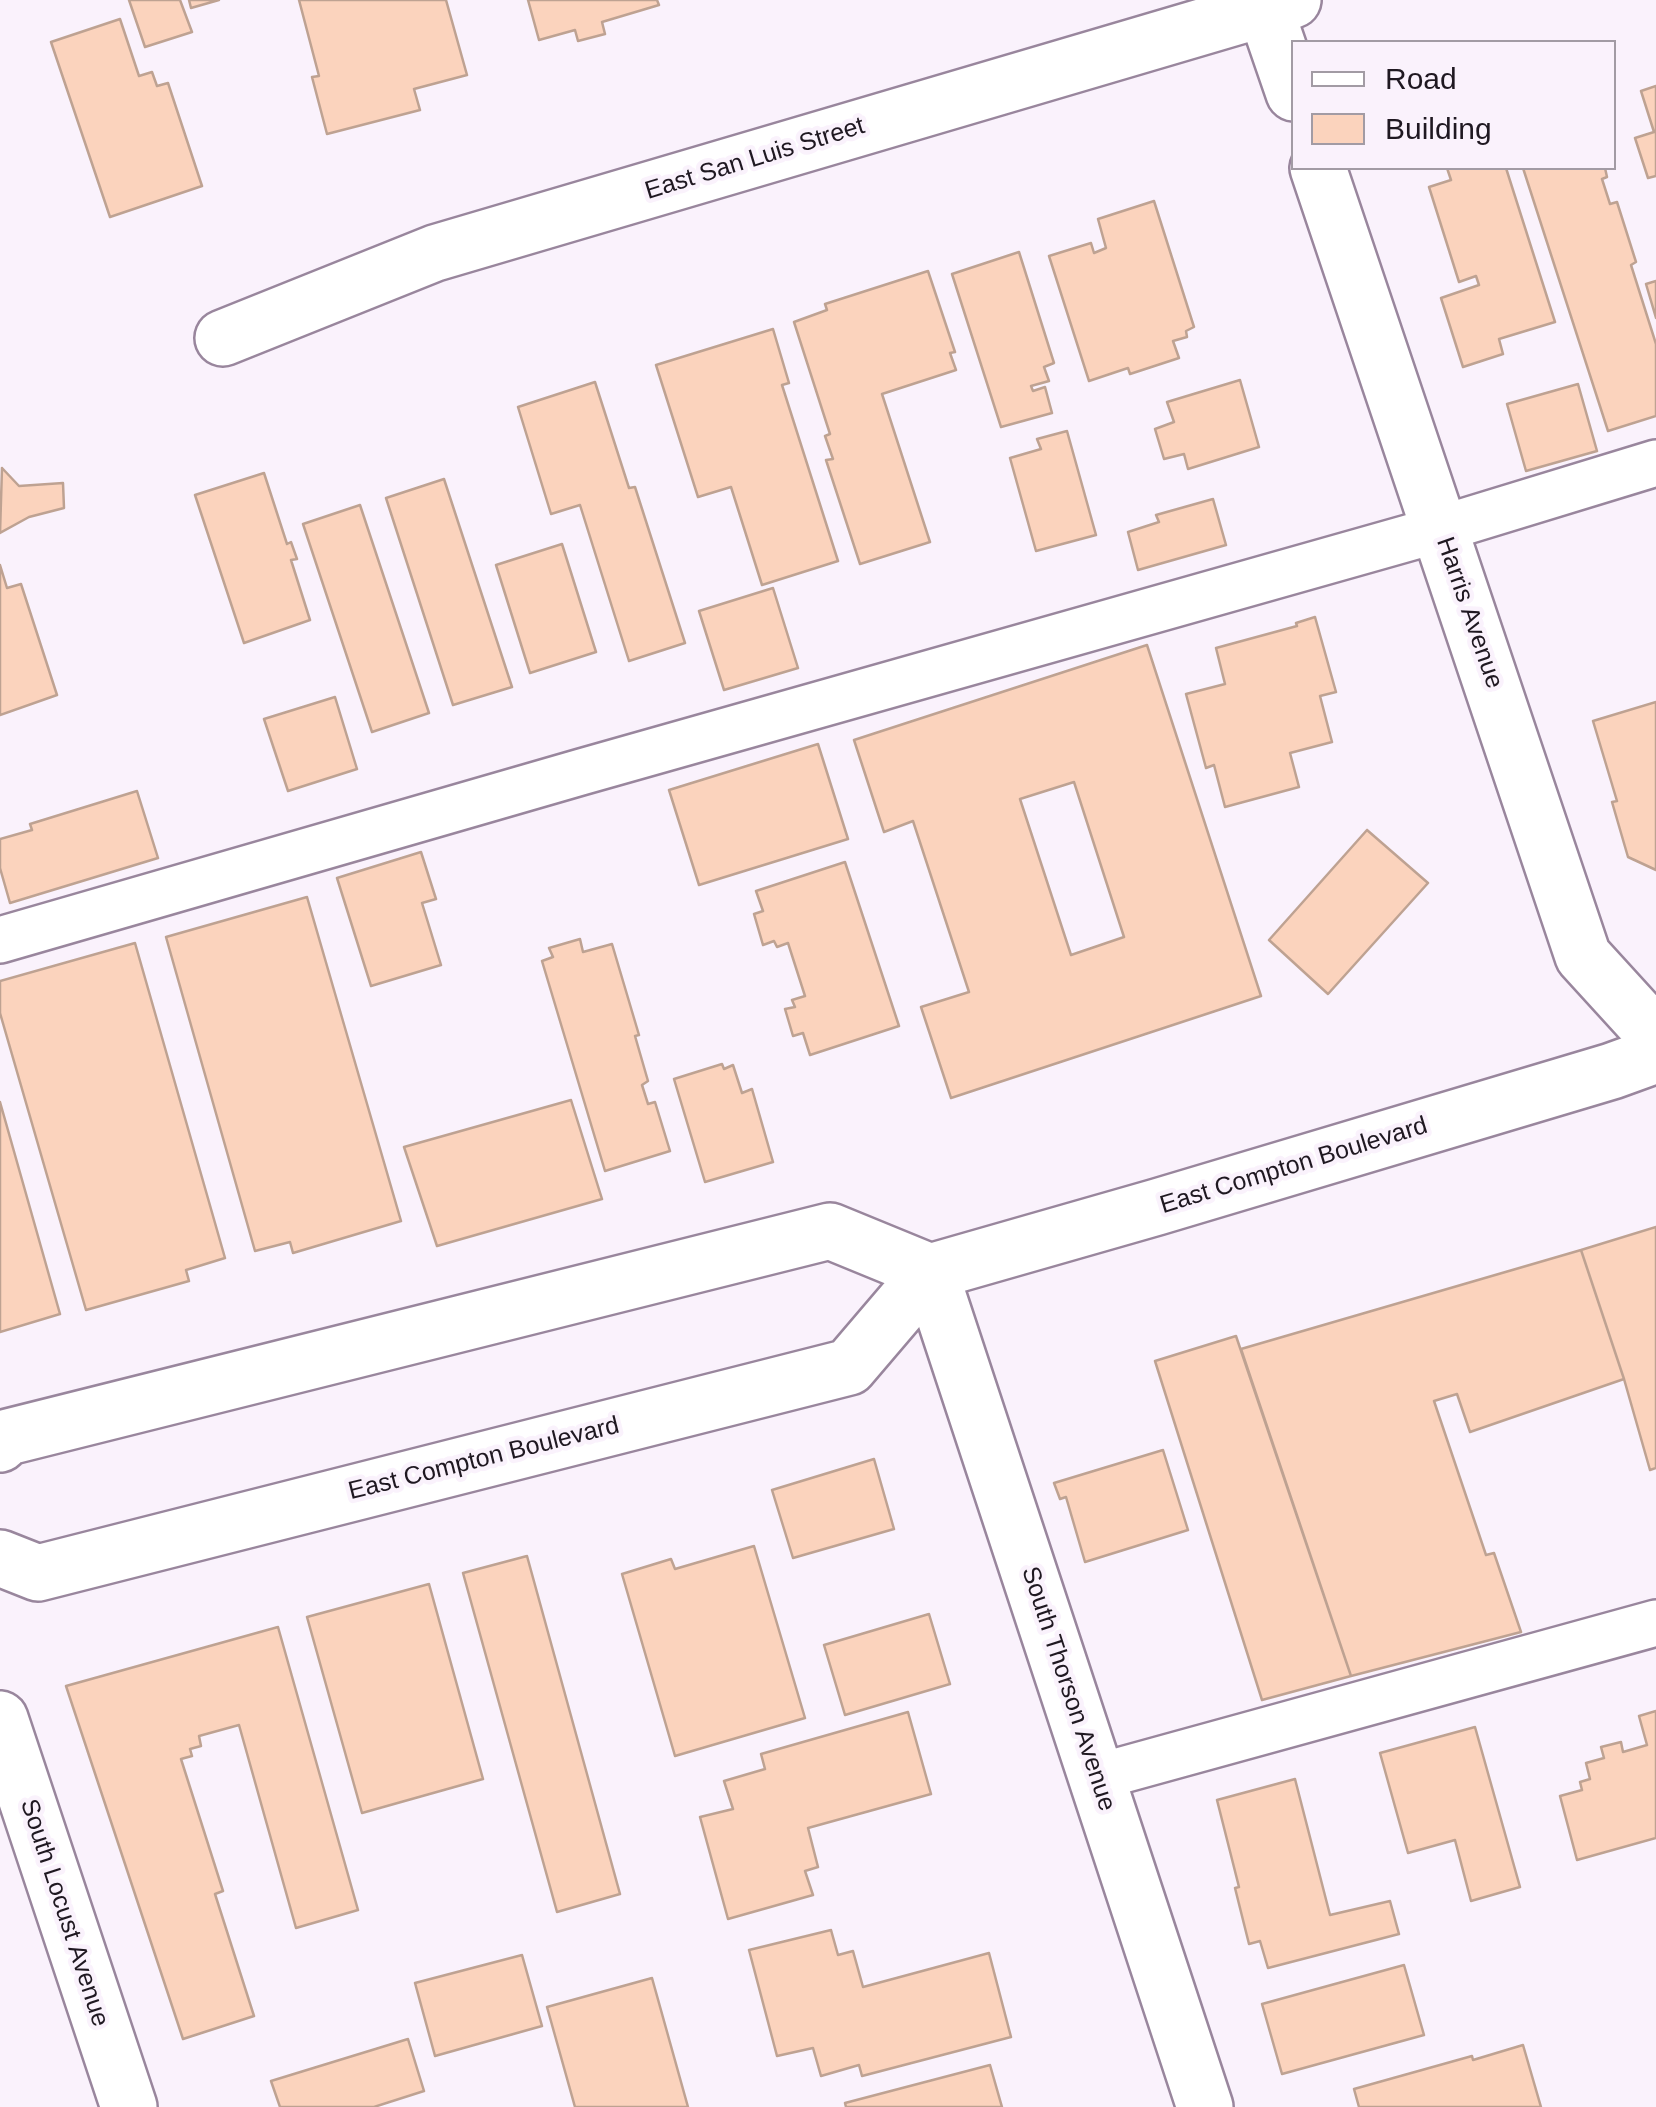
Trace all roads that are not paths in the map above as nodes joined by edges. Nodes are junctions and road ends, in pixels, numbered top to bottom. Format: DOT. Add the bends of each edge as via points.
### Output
graph roads {
  1 [pos="1273,2"];
  2 [pos="1291,81"];
  3 [pos="1319,170"];
  4 [pos="223,338"];
  5 [pos="1656,463"];
  6 [pos="1440,528"];
  7 [pos="0,940"];
  8 [pos="1656,1036"];
  9 [pos="1656,1055"];
  10 [pos="930,1272"];
  11 [pos="0,1444"];
  12 [pos="0,1558"];
  13 [pos="1656,1624"];
  14 [pos="0,1720"];
  15 [pos="1097,1777"];
  16 [pos="129,2107"];
  17 [pos="1205,2107"];
  1 -- 2 [label="street"];
  1 -- 4 [label="street, East San Luis Street" via="435,253"];
  3 -- 6 [label="street, Harris Avenue"];
  5 -- 6 [label="lane"];
  6 -- 7 [label="lane"];
  6 -- 8 [label="street, Harris Avenue" via="1583,956"];
  9 -- 10 [label="street, East Compton Boulevard"];
  10 -- 11 [label="street" via="830,1232"];
  10 -- 12 [label="street, East Compton Boulevard" via="849,1367 38,1573"];
  10 -- 15 [label="street, South Thorson Avenue"];
  13 -- 15 [label="lane"];
  14 -- 16 [label="street, South Locust Avenue"];
  15 -- 17 [label="street, South Thorson Avenue"];
}
